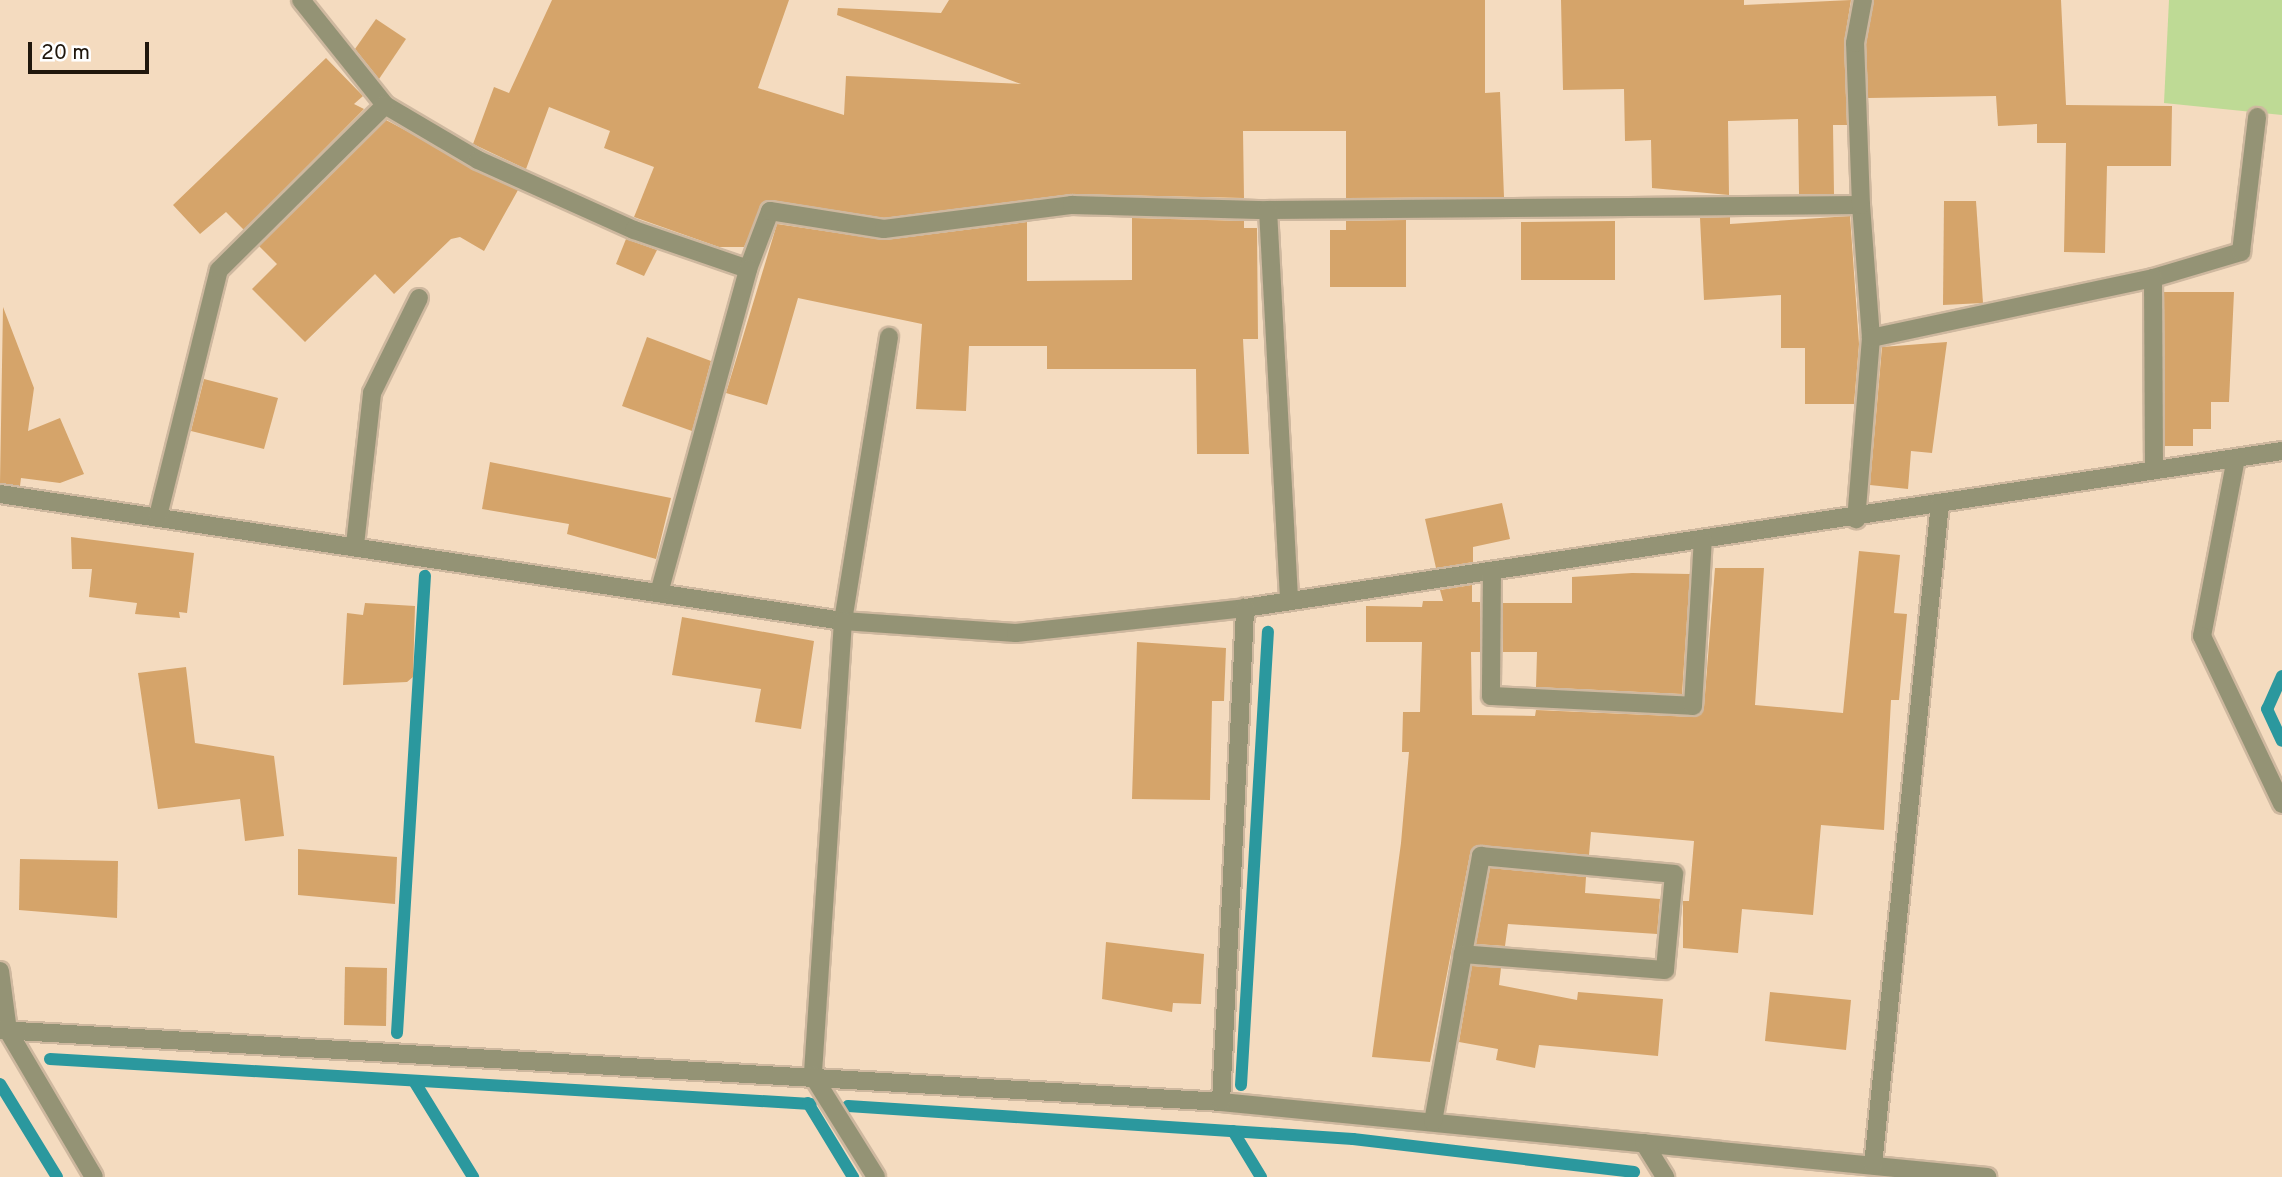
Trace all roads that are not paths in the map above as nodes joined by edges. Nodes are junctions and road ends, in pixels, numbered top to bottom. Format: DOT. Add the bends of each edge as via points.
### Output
graph roads {
  1 [pos="301,0"];
  2 [pos="1863,0"];
  3 [pos="385,105"];
  4 [pos="2257,117"];
  5 [pos="1861,205"];
  6 [pos="1268,210"];
  7 [pos="748,270"];
  8 [pos="2152,278"];
  9 [pos="419,298"];
  10 [pos="889,337"];
  11 [pos="1871,338"];
  12 [pos="2282,451"];
  13 [pos="2236,458"];
  14 [pos="2154,470"];
  15 [pos="0,494"];
  16 [pos="1940,503"];
  17 [pos="158,516"];
  18 [pos="1856,519"];
  19 [pos="1703,540"];
  20 [pos="355,545"];
  21 [pos="1492,571"];
  22 [pos="659,593"];
  23 [pos="1289,600"];
  24 [pos="1245,608"];
  25 [pos="843,621"];
  26 [pos="2282,804"];
  27 [pos="1463,954"];
  28 [pos="0,971"];
  29 [pos="4,1030"];
  30 [pos="813,1076"];
  31 [pos="1221,1102"];
  32 [pos="1433,1122"];
  33 [pos="1644,1143"];
  34 [pos="1872,1165"];
  35 [pos="94,1177"];
  36 [pos="876,1177"];
  37 [pos="1665,1177"];
  38 [pos="1987,1177"];
  1 -- 3 [label="street"];
  2 -- 5 [label="street" via="1855,43"];
  3 -- 7 [label="street" via="478,160 634,230"];
  3 -- 17 [label="street" via="219,270"];
  4 -- 8 [label="street" via="2241,252"];
  5 -- 6 [label="street"];
  5 -- 11 [label="street"];
  6 -- 7 [label="street" via="1072,205 884,229 770,211"];
  6 -- 23 [label="street"];
  7 -- 22 [label="street"];
  8 -- 11 [label="street"];
  8 -- 14 [label="street"];
  9 -- 20 [label="street" via="372,394"];
  10 -- 25 [label="street"];
  11 -- 18 [label="street"];
  12 -- 13 [label="street"];
  13 -- 14 [label="street"];
  13 -- 26 [label="street" via="2202,636"];
  14 -- 16 [label="street"];
  15 -- 17 [label="street"];
  16 -- 18 [label="street"];
  16 -- 34 [label="street"];
  17 -- 20 [label="street"];
  18 -- 19 [label="street"];
  19 -- 21 [label="street"];
  19 -- 21 [label="street" via="1693,706 1491,696"];
  20 -- 22 [label="street"];
  21 -- 23 [label="street"];
  22 -- 25 [label="street"];
  23 -- 24 [label="street"];
  24 -- 25 [label="street" via="1016,633"];
  24 -- 31 [label="street"];
  25 -- 30 [label="street"];
  27 -- 27 [label="street" via="1481,856 1674,874 1665,970"];
  27 -- 32 [label="street"];
  28 -- 29 [label="street"];
  29 -- 30 [label="street"];
  29 -- 35 [label="street"];
  30 -- 31 [label="street"];
  30 -- 36 [label="street"];
  31 -- 32 [label="street"];
  32 -- 33 [label="street"];
  33 -- 34 [label="street"];
  33 -- 37 [label="street"];
  34 -- 38 [label="street"];
}
